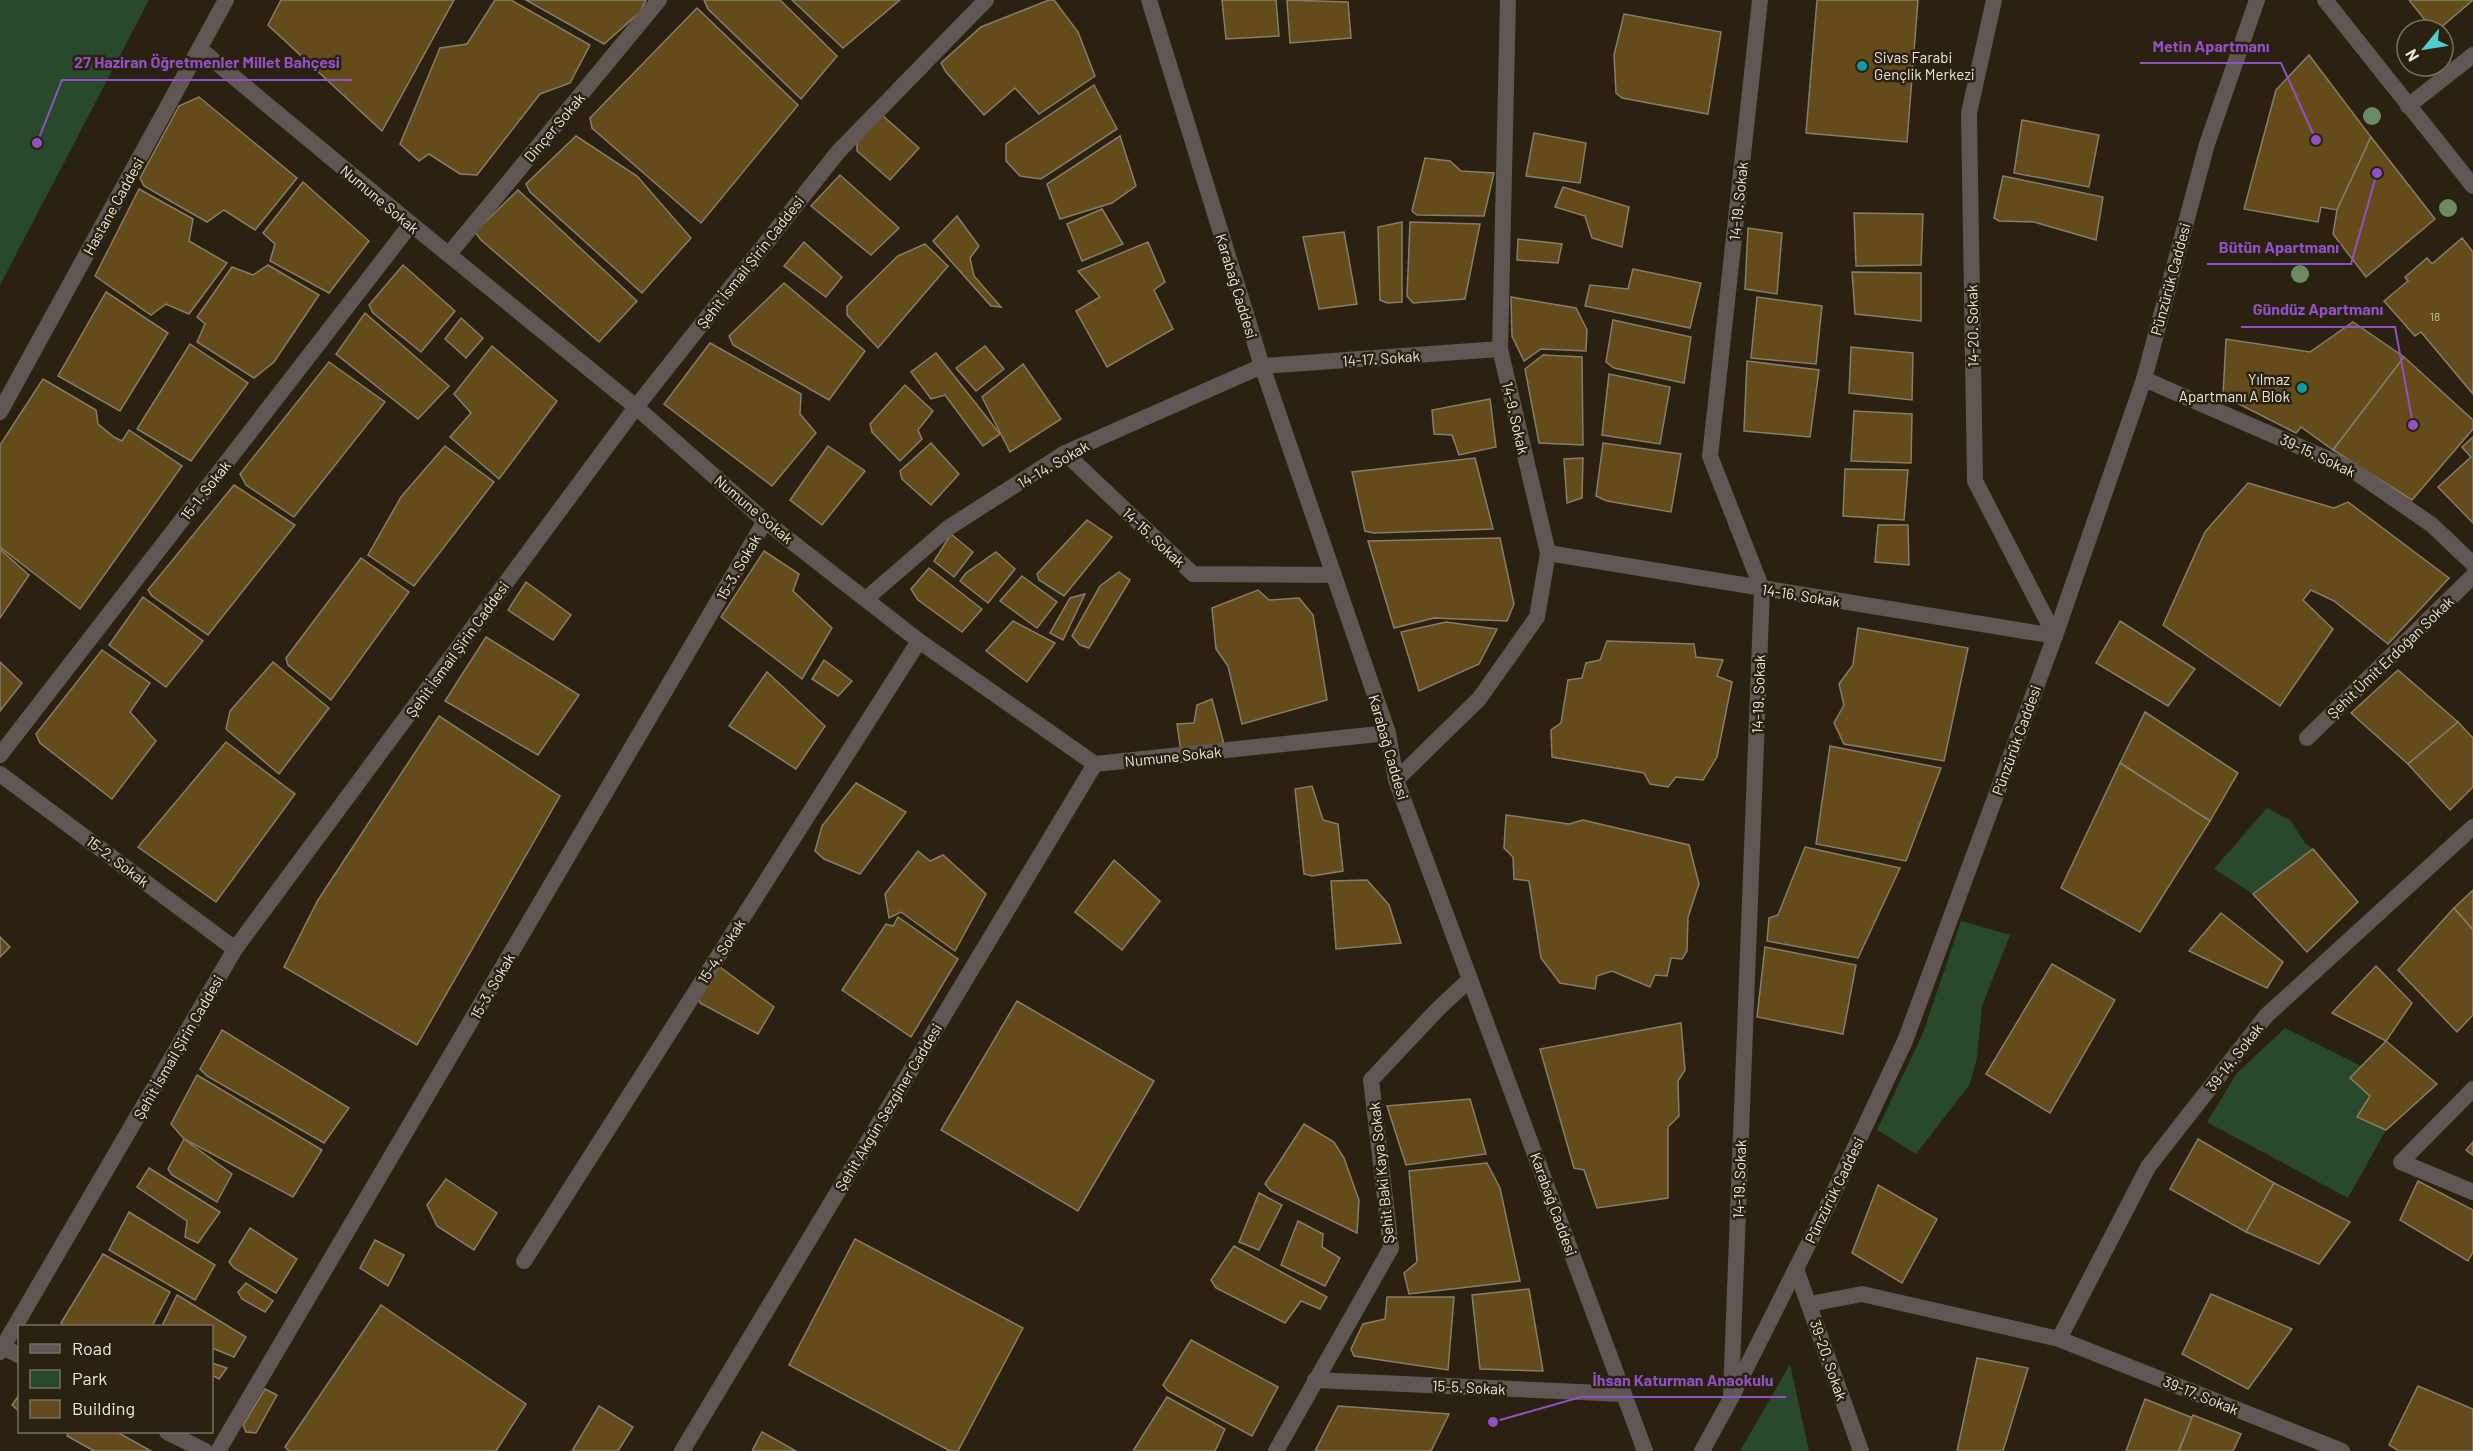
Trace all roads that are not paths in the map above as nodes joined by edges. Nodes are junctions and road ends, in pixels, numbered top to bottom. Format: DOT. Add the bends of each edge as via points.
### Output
graph roads {
  1 [pos="226,0"];
  2 [pos="658,0"];
  3 [pos="986,0"];
  4 [pos="1149,0"];
  5 [pos="1508,0"];
  6 [pos="1760,0"];
  7 [pos="1994,0"];
  8 [pos="2257,0"];
  9 [pos="2325,0"];
  10 [pos="200,49"];
  11 [pos="2473,55"];
  12 [pos="2408,106"];
  13 [pos="2473,186"];
  14 [pos="411,224"];
  15 [pos="449,254"];
  16 [pos="1500,350"];
  17 [pos="1262,366"];
  18 [pos="2144,379"];
  19 [pos="636,406"];
  20 [pos="0,412"];
  21 [pos="1065,453"];
  22 [pos="765,521"];
  23 [pos="1548,553"];
  24 [pos="2473,564"];
  25 [pos="1334,576"];
  26 [pos="2473,576"];
  27 [pos="1762,589"];
  28 [pos="867,598"];
  29 [pos="2055,636"];
  30 [pos="919,641"];
  31 [pos="1388,733"];
  32 [pos="2307,738"];
  33 [pos="0,756"];
  34 [pos="1095,764"];
  35 [pos="0,774"];
  36 [pos="1396,780"];
  37 [pos="2473,827"];
  38 [pos="236,949"];
  39 [pos="1470,979"];
  40 [pos="2473,1089"];
  41 [pos="2473,1192"];
  42 [pos="524,1261"];
  43 [pos="1796,1269"];
  44 [pos="1810,1304"];
  45 [pos="2059,1339"];
  46 [pos="1,1348"];
  47 [pos="18,1355"];
  48 [pos="1315,1380"];
  49 [pos="1624,1394"];
  50 [pos="1730,1400"];
  51 [pos="171,1433"];
  52 [pos="205,1451"];
  53 [pos="218,1451"];
  54 [pos="682,1451"];
  55 [pos="1276,1451"];
  56 [pos="1645,1451"];
  57 [pos="1702,1451"];
  58 [pos="1861,1451"];
  59 [pos="2342,1451"];
  1 -- 10 [label="street, Hastane Caddesi"];
  2 -- 15 [label="street, Dinçer Sokak"];
  3 -- 19 [label="street, Şehit İsmail Şirin Caddesi" via="838,152"];
  4 -- 17 [label="street, Karabağ Caddesi"];
  5 -- 16 [label="street, 14-9. Sokak"];
  6 -- 27 [label="street, 14-19. Sokak" via="1710,456"];
  7 -- 29 [label="street, 14-20. Sokak" via="1969,112 1975,481"];
  8 -- 18 [label="street, Pünzürük Caddesi" via="2207,144"];
  9 -- 12 [label="street"];
  10 -- 14 [label="street, Numune Sokak"];
  10 -- 20 [label="street, Hastane Caddesi"];
  11 -- 12 [label="street"];
  12 -- 13 [label="street"];
  14 -- 15 [label="street, Numune Sokak"];
  14 -- 33 [label="street, 15-1. Sokak"];
  15 -- 19 [label="street, Numune Sokak"];
  16 -- 17 [label="street, 14-17. Sokak"];
  16 -- 23 [label="street, 14-9. Sokak"];
  17 -- 21 [label="street, 14-14. Sokak"];
  17 -- 25 [label="street, Karabağ Caddesi"];
  18 -- 24 [label="street, 39-15. Sokak" via="2351,469 2432,525"];
  18 -- 29 [label="street, Pünzürük Caddesi"];
  19 -- 22 [label="street, Numune Sokak"];
  19 -- 38 [label="street, Şehit İsmail Şirin Caddesi"];
  21 -- 25 [label="street, 14-15. Sokak" via="1193,574"];
  21 -- 28 [label="street, 14-14. Sokak" via="948,528"];
  22 -- 28 [label="street, Numune Sokak"];
  22 -- 53 [label="street, 15-3. Sokak"];
  23 -- 27 [label="street, 14-16. Sokak"];
  23 -- 36 [label="street, 14-9. Sokak" via="1537,617 1479,699"];
  25 -- 31 [label="street, Karabağ Caddesi"];
  26 -- 32 [label="street, Şehit Ümit Erdoğan Sokak"];
  27 -- 29 [label="street, 14-16. Sokak"];
  27 -- 50 [label="street, 14-19. Sokak"];
  28 -- 30 [label="street, Numune Sokak"];
  29 -- 43 [label="street, Pünzürük Caddesi" via="1905,1041"];
  30 -- 34 [label="street, Numune Sokak"];
  30 -- 42 [label="street, 15-4. Sokak"];
  31 -- 34 [label="street, Numune Sokak"];
  31 -- 36 [label="street, Karabağ Caddesi"];
  34 -- 54 [label="street, Şehit Akgün Sezginer Caddesi"];
  35 -- 38 [label="street, 15-2. Sokak"];
  36 -- 39 [label="street, Karabağ Caddesi"];
  37 -- 45 [label="street, 39-14. Sokak" via="2266,1016 2148,1167"];
  38 -- 46 [label="street, Şehit İsmail Şirin Caddesi"];
  39 -- 48 [label="street, Şehit Baki Kaya Sokak" via="1371,1080 1390,1248"];
  39 -- 49 [label="street, Karabağ Caddesi"];
  40 -- 41 [label="street" via="2401,1162"];
  43 -- 44 [label="street, 39-20. Sokak"];
  43 -- 50 [label="street, Pünzürük Caddesi"];
  44 -- 45 [label="street, 39-17. Sokak" via="1862,1294"];
  44 -- 58 [label="street, 39-20. Sokak"];
  45 -- 59 [label="street, 39-17. Sokak"];
  46 -- 47 [label="street"];
  48 -- 49 [label="street, 15-5. Sokak"];
  48 -- 55 [label="street, Şehit Baki Kaya Sokak"];
  49 -- 56 [label="street, Karabağ Caddesi"];
  50 -- 57 [label="street, Pünzürük Caddesi"];
  51 -- 52 [label="street"];
}
